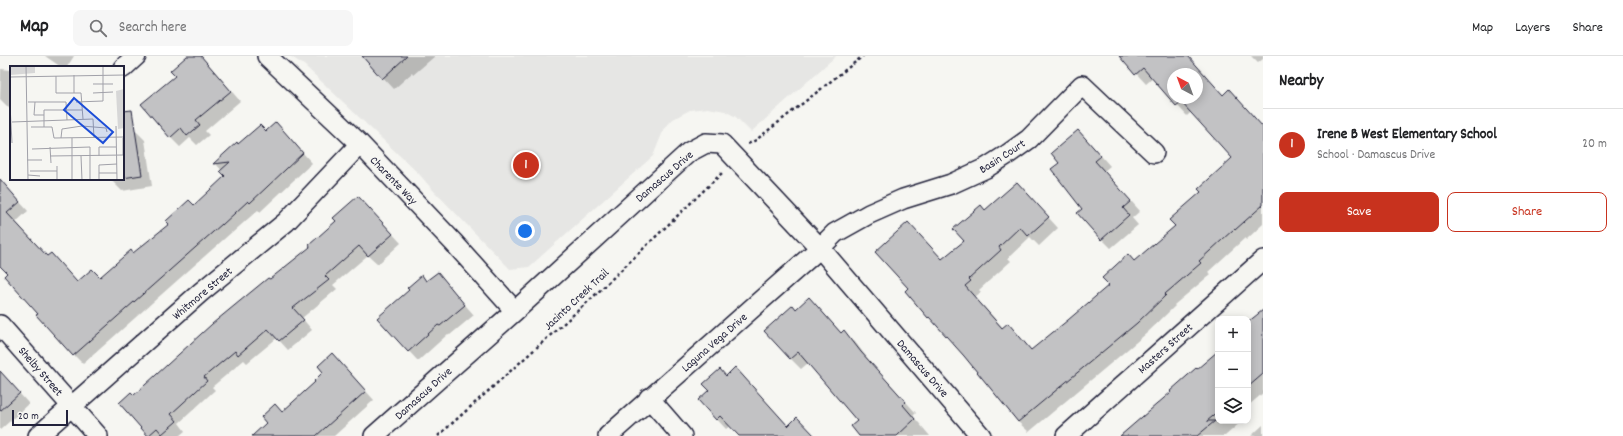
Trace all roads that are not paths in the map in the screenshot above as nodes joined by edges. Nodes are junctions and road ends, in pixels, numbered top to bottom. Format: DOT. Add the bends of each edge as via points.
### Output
graph roads {
  1 [pos="136,56"];
  2 [pos="267,56"];
  3 [pos="124,67"];
  4 [pos="360,144"];
  5 [pos="1154,153"];
  6 [pos="820,248"];
  7 [pos="1263,260"];
  8 [pos="515,311"];
  9 [pos="0,325"];
  10 [pos="649,398"];
  11 [pos="72,406"];
  12 [pos="38,436"];
  13 [pos="98,436"];
  14 [pos="374,436"];
  15 [pos="608,436"];
  16 [pos="682,436"];
  17 [pos="981,436"];
  18 [pos="1066,436"];
  1 -- 3 [label="street"];
  2 -- 4 [label="street, Charente Way"];
  4 -- 8 [label="street, Charente Way"];
  4 -- 11 [label="street, Whitmore Street" via="286,222"];
  5 -- 6 [label="street, Basin Court" via="1082,85 1029,139 986,168 869,214 835,232"];
  6 -- 8 [label="street, Damascus Drive" via="722,144 706,143 689,152"];
  6 -- 10 [label="street, Laguna Vega Drive"];
  6 -- 17 [label="street, Damascus Drive"];
  7 -- 18 [label="street, Masters Street"];
  8 -- 14 [label="street, Damascus Drive"];
  9 -- 11 [label="street, Shelby Street"];
  10 -- 15 [label="street, Laguna Vega Drive"];
  10 -- 16 [label="street"];
  11 -- 12 [label="street, Whitmore Street"];
  11 -- 13 [label="street, Shelby Street"];
}
